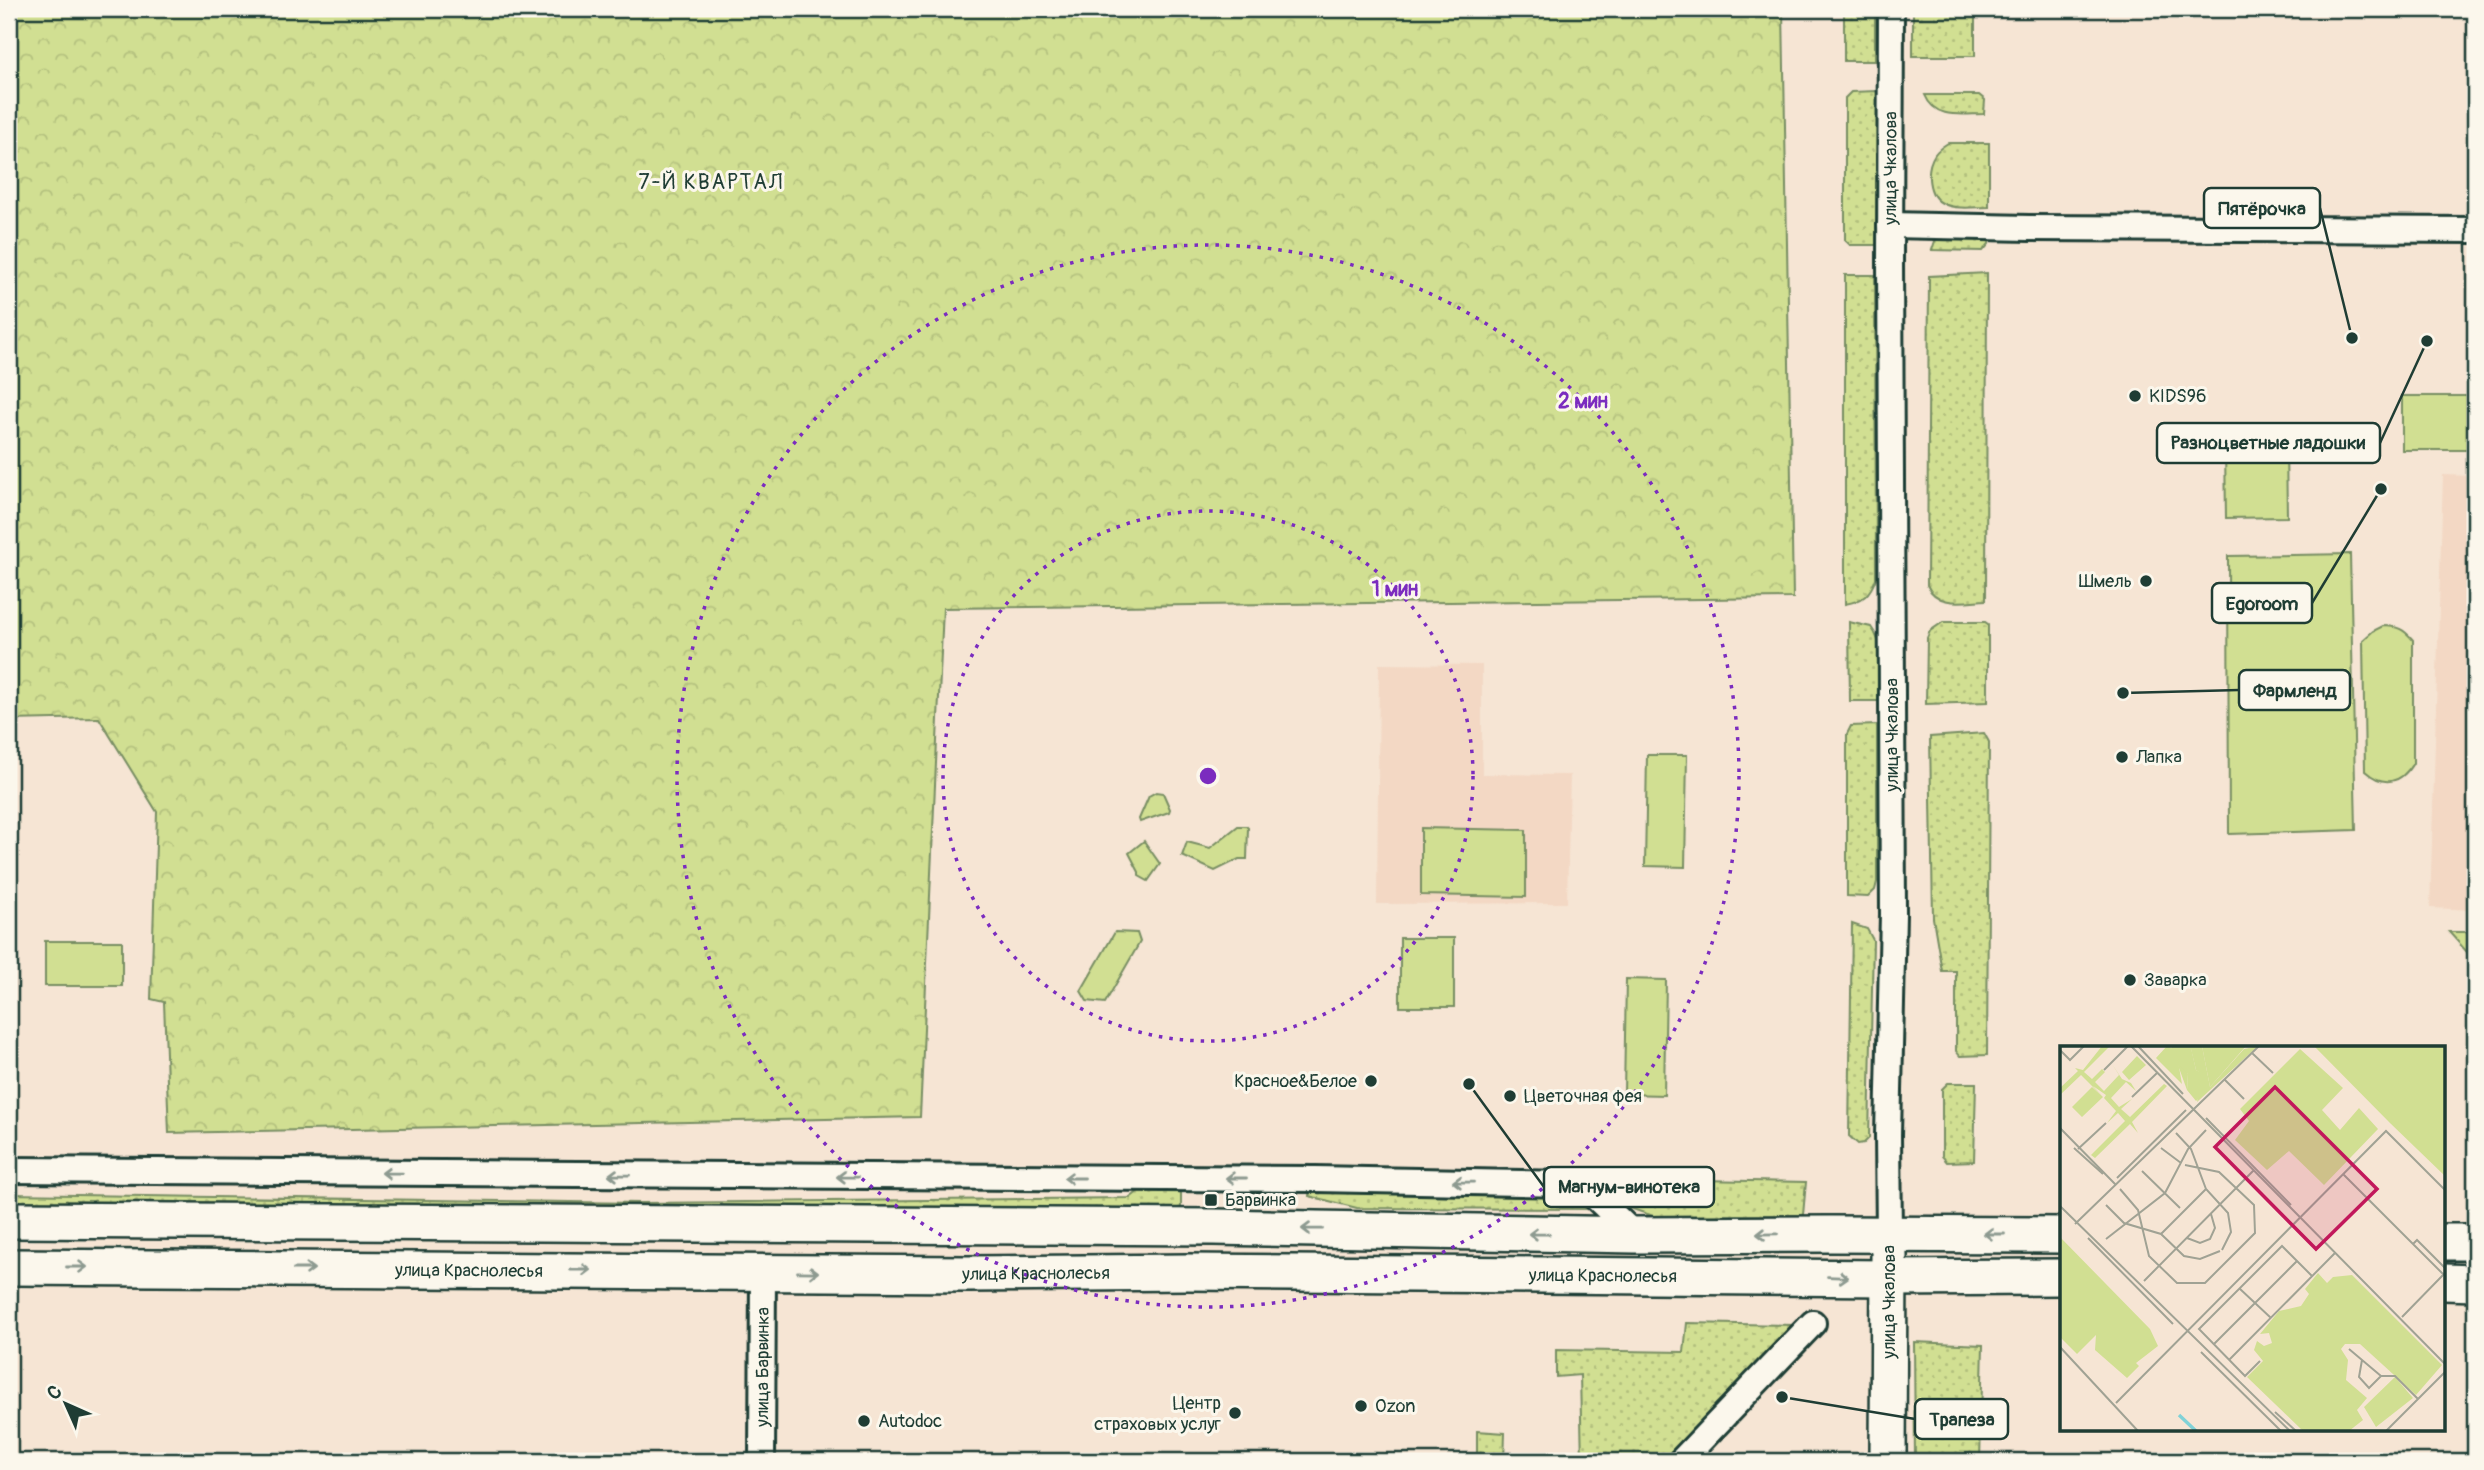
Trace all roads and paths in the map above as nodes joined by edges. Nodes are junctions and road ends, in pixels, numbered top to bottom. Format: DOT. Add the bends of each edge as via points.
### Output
graph roads {
  1 [pos="1891,9"];
  2 [pos="1890,225"];
  3 [pos="2475,230"];
  4 [pos="9,1170"];
  5 [pos="9,1220"];
  6 [pos="1889,1234"];
  7 [pos="2060,1235"];
  8 [pos="1635,1236"];
  9 [pos="2446,1242"];
  10 [pos="2475,1242"];
  11 [pos="9,1267"];
  12 [pos="762,1272"];
  13 [pos="2060,1277"];
  14 [pos="1889,1278"];
  15 [pos="2446,1282"];
  16 [pos="2475,1283"];
  17 [pos="1813,1323"];
  18 [pos="762,1461"];
  19 [pos="1681,1461"];
  20 [pos="1888,1461"];
  1 -- 2 [label="street, улица Чкалова"];
  2 -- 3 [label="street"];
  2 -- 6 [label="street, улица Чкалова" via="1893,914"];
  8 -- 4 [label="street, one-way" via="1590,1192 1570,1184"];
  8 -- 5 [label="street, one-way" via="1213,1227"];
  7 -- 6 [label="street, one-way"];
  6 -- 8 [label="street, one-way"];
  6 -- 14 [label="street, улица Чкалова"];
  9 -- 10 [label="street"];
  11 -- 12 [label="street, улица Краснолесья, one-way"];
  12 -- 14 [label="street, улица Краснолесья, one-way"];
  12 -- 18 [label="street, улица Барвинка"];
  13 -- 14 [label="street, улица Краснолесья"];
  14 -- 20 [label="street, улица Чкалова"];
  15 -- 16 [label="street"];
  17 -- 19 [label="street"];
}
